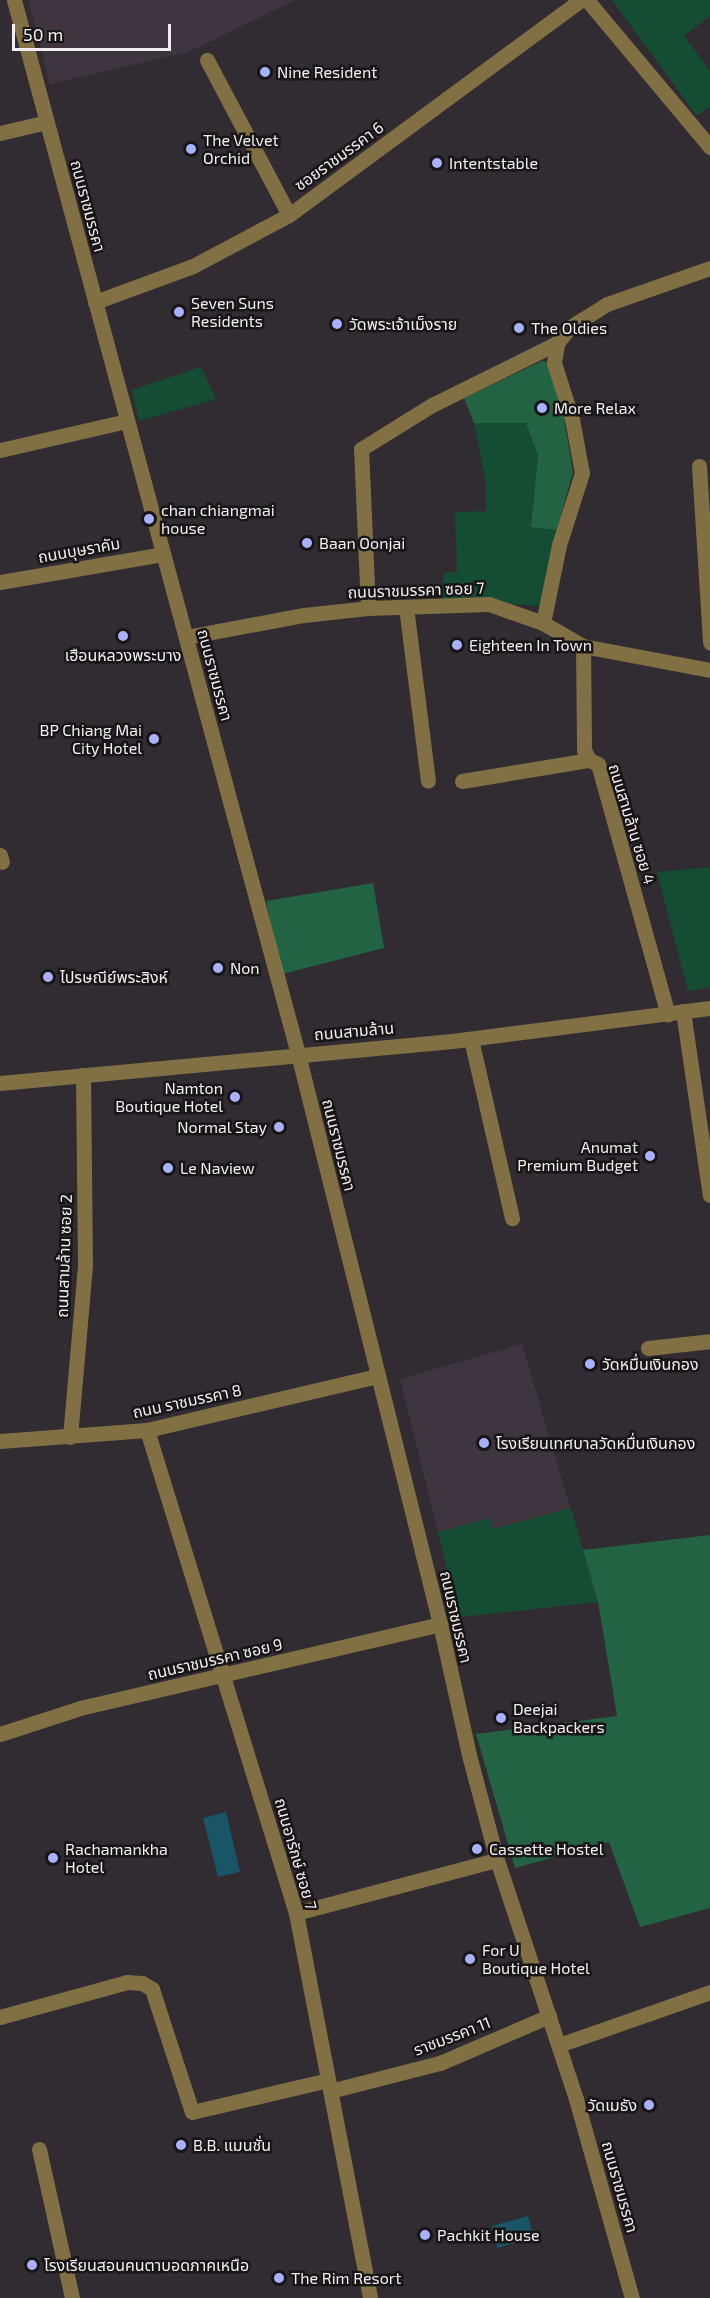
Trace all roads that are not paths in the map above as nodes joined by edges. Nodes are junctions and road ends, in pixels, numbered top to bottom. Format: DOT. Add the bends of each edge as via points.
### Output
graph roads {
  1 [pos="14,0"];
  2 [pos="581,0"];
  3 [pos="587,0"];
  4 [pos="207,60"];
  5 [pos="47,122"];
  6 [pos="0,133"];
  7 [pos="710,147"];
  8 [pos="290,214"];
  9 [pos="710,268"];
  10 [pos="95,302"];
  11 [pos="557,343"];
  12 [pos="127,421"];
  13 [pos="0,450"];
  14 [pos="699,466"];
  15 [pos="163,554"];
  16 [pos="0,582"];
  17 [pos="406,607"];
  18 [pos="368,608"];
  19 [pos="543,623"];
  20 [pos="186,637"];
  21 [pos="710,643"];
  22 [pos="583,646"];
  23 [pos="710,670"];
  24 [pos="589,760"];
  25 [pos="428,781"];
  26 [pos="462,781"];
  27 [pos="710,1008"];
  28 [pos="684,1011"];
  29 [pos="668,1014"];
  30 [pos="471,1039"];
  31 [pos="298,1054"];
  32 [pos="82,1075"];
  33 [pos="0,1083"];
  34 [pos="710,1195"];
  35 [pos="512,1218"];
  36 [pos="710,1341"];
  37 [pos="648,1348"];
  38 [pos="378,1376"];
  39 [pos="147,1430"];
  40 [pos="70,1437"];
  41 [pos="0,1441"];
  42 [pos="440,1624"];
  43 [pos="225,1676"];
  44 [pos="0,1734"];
  45 [pos="497,1860"];
  46 [pos="296,1913"];
  47 [pos="710,1992"];
  48 [pos="549,2016"];
  49 [pos="0,2017"];
  50 [pos="559,2045"];
  51 [pos="329,2085"];
  52 [pos="39,2150"];
  53 [pos="72,2298"];
  54 [pos="370,2298"];
  55 [pos="632,2298"];
  1 -- 5 [label="street, ถนนราชมรรคา"];
  2 -- 8 [label="street, ซอยราชมรรคา 6"];
  3 -- 7 [label="street"];
  4 -- 8 [label="street"];
  5 -- 6 [label="street"];
  5 -- 10 [label="street, ถนนราชมรรคา"];
  8 -- 10 [label="street, ซอยราชมรรคา 6" via="194,266"];
  9 -- 11 [label="street" via="607,304 570,327"];
  10 -- 12 [label="street, ถนนราชมรรคา"];
  11 -- 18 [label="street" via="432,405 361,449"];
  11 -- 19 [label="street" via="554,363 572,419 582,473 559,545"];
  12 -- 13 [label="street"];
  12 -- 15 [label="street, ถนนราชมรรคา"];
  14 -- 21 [label="street"];
  15 -- 16 [label="street, ถนนบุษราคัม"];
  15 -- 20 [label="street, ถนนราชมรรคา"];
  17 -- 18 [label="street, ถนนราชมรรคา ซอย 7"];
  17 -- 19 [label="street, ถนนราชมรรคา ซอย 7" via="489,604"];
  17 -- 25 [label="street"];
  18 -- 20 [label="street, ถนนราชมรรคา ซอย 7" via="304,615"];
  19 -- 22 [label="street, ถนนราชมรรคา ซอย 7"];
  20 -- 31 [label="street, ถนนราชมรรคา"];
  22 -- 23 [label="street, ถนนราชมรรคา ซอย 7"];
  22 -- 24 [label="street, ถนนสามล้าน ซอย 4" via="584,750"];
  24 -- 26 [label="street"];
  24 -- 29 [label="street, ถนนสามล้าน ซอย 4" via="598,764"];
  27 -- 28 [label="street, ถนนสามล้าน"];
  28 -- 29 [label="street, ถนนสามล้าน"];
  28 -- 34 [label="street"];
  29 -- 30 [label="street, ถนนสามล้าน"];
  30 -- 31 [label="street, ถนนสามล้าน"];
  30 -- 35 [label="street"];
  31 -- 32 [label="street, ถนนสามล้าน"];
  31 -- 38 [label="street, ถนนราชมรรคา"];
  32 -- 33 [label="street, ถนนสามล้าน"];
  32 -- 40 [label="street, ถนนสามล้าน ซอย 2" via="85,1265"];
  36 -- 37 [label="street"];
  38 -- 39 [label="street, ถนน ราชมรรคา 8"];
  38 -- 42 [label="street, ถนนราชมรรคา"];
  39 -- 40 [label="street, ถนน ราชมรรคา 8"];
  39 -- 43 [label="street, ถนนอารักษ์ ซอย 7"];
  40 -- 41 [label="street, ถนน ราชมรรคา 8"];
  42 -- 43 [label="street, ถนนราชมรรคา ซอย 9"];
  42 -- 45 [label="street, ถนนราชมรรคา"];
  43 -- 44 [label="street, ถนนราชมรรคา ซอย 9" via="80,1708"];
  43 -- 46 [label="street, ถนนอารักษ์ ซอย 7"];
  45 -- 46 [label="street"];
  45 -- 48 [label="street, ถนนราชมรรคา"];
  46 -- 51 [label="street, ถนนอารักษ์ ซอย 7"];
  47 -- 50 [label="street"];
  48 -- 50 [label="street, ถนนราชมรรคา"];
  48 -- 51 [label="street, ราชมรรคา 11" via="440,2062"];
  49 -- 51 [label="street, ราชมรรคา 11" via="127,1982 142,1983 152,1989 192,2112"];
  50 -- 55 [label="street, ถนนราชมรรคา"];
  51 -- 54 [label="street, ถนนอารักษ์ ซอย 7"];
  52 -- 53 [label="street"];
}
